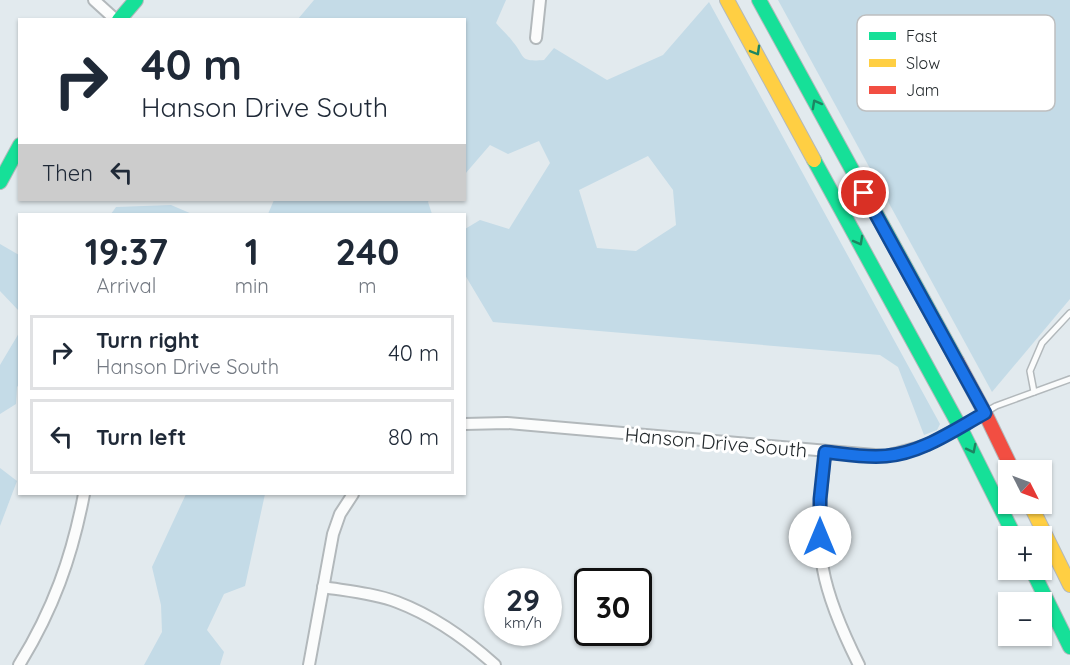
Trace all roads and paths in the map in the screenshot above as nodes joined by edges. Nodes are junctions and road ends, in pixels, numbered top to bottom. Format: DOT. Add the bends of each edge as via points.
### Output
graph roads {
  1 [pos="94,0"];
  2 [pos="136,0"];
  3 [pos="540,0"];
  4 [pos="727,0"];
  5 [pos="759,0"];
  6 [pos="116,18"];
  7 [pos="120,18"];
  8 [pos="536,38"];
  9 [pos="820,141"];
  10 [pos="18,149"];
  11 [pos="0,182"];
  12 [pos="1070,313"];
  13 [pos="1070,379"];
  14 [pos="1034,392"];
  15 [pos="985,413"];
  16 [pos="466,424"];
  17 [pos="960,427"];
  18 [pos="825,452"];
  19 [pos="1008,460"];
  20 [pos="84,495"];
  21 [pos="352,495"];
  22 [pos="1035,514"];
  23 [pos="1010,526"];
  24 [pos="1037,580"];
  25 [pos="1070,585"];
  26 [pos="323,587"];
  27 [pos="1070,647"];
  28 [pos="19,665"];
  29 [pos="309,665"];
  30 [pos="495,665"];
  31 [pos="859,665"];
  1 -- 6 [label="street"];
  2 -- 7 [label="main road"];
  3 -- 8 [label="street"];
  4 -- 9 [label="main road, one-way"];
  9 -- 5 [label="main road, one-way"];
  9 -- 15 [label="main road"];
  9 -- 17 [label="main road, one-way"];
  10 -- 11 [label="main road"];
  12 -- 14 [label="lane" via="1042,343 1030,371"];
  13 -- 14 [label="lane"];
  14 -- 15 [label="lane"];
  15 -- 17 [label="lane"];
  15 -- 19 [label="main road"];
  16 -- 18 [label="street, Hanson Drive South" via="507,423"];
  17 -- 18 [label="street, Hanson Drive South" via="927,445 886,456"];
  17 -- 23 [label="main road, one-way"];
  18 -- 31 [label="street" via="820,499 824,570 832,602"];
  20 -- 28 [label="street" via="57,594"];
  21 -- 26 [label="street" via="333,534"];
  22 -- 25 [label="main road"];
  24 -- 27 [label="main road"];
  26 -- 29 [label="street"];
  26 -- 30 [label="street" via="371,595 426,614"];
}
